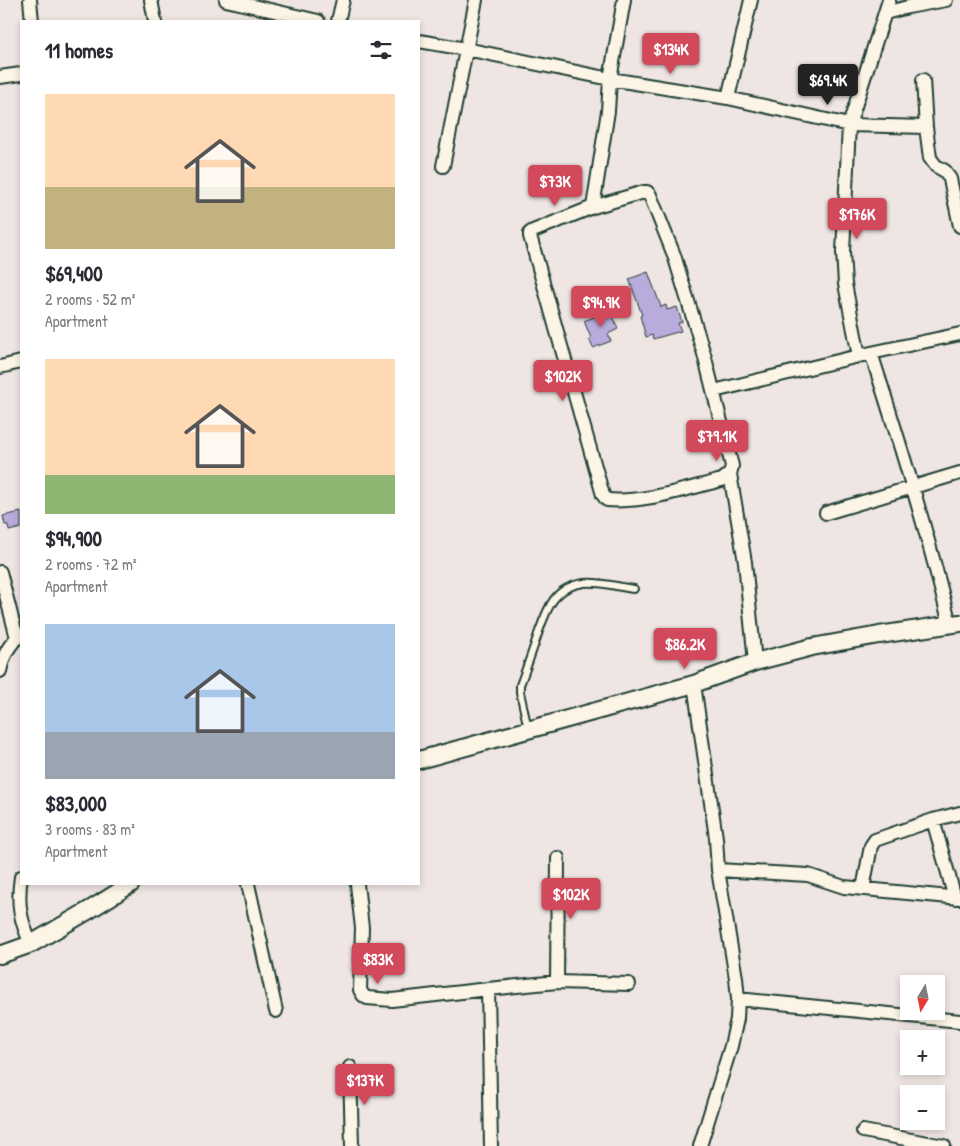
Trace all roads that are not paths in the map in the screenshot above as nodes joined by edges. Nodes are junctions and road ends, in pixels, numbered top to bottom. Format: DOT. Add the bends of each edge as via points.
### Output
graph roads {
  1 [pos="30,0"];
  2 [pos="151,0"];
  3 [pos="226,0"];
  4 [pos="343,0"];
  5 [pos="476,0"];
  6 [pos="624,0"];
  7 [pos="751,0"];
  8 [pos="889,0"];
  9 [pos="946,0"];
  10 [pos="885,13"];
  11 [pos="32,20"];
  12 [pos="155,20"];
  13 [pos="314,20"];
  14 [pos="338,20"];
  15 [pos="420,41"];
  16 [pos="466,48"];
  17 [pos="20,74"];
  18 [pos="0,77"];
  19 [pos="610,79"];
  20 [pos="923,80"];
  21 [pos="728,98"];
  22 [pos="849,125"];
  23 [pos="926,127"];
  24 [pos="443,166"];
  25 [pos="593,207"];
  26 [pos="960,226"];
  27 [pos="960,334"];
  28 [pos="865,354"];
  29 [pos="20,362"];
  30 [pos="0,367"];
  31 [pos="714,391"];
  32 [pos="960,473"];
  33 [pos="730,474"];
  34 [pos="914,486"];
  35 [pos="826,513"];
  36 [pos="0,572"];
  37 [pos="634,589"];
  38 [pos="955,624"];
  39 [pos="19,636"];
  40 [pos="1,657"];
  41 [pos="755,662"];
  42 [pos="0,671"];
  43 [pos="694,684"];
  44 [pos="528,730"];
  45 [pos="420,760"];
  46 [pos="960,813"];
  47 [pos="933,820"];
  48 [pos="558,858"];
  49 [pos="718,870"];
  50 [pos="20,885"];
  51 [pos="128,885"];
  52 [pos="248,885"];
  53 [pos="357,885"];
  54 [pos="863,889"];
  55 [pos="958,898"];
  56 [pos="31,944"];
  57 [pos="0,955"];
  58 [pos="557,982"];
  59 [pos="629,984"];
  60 [pos="488,989"];
  61 [pos="738,999"];
  62 [pos="276,1011"];
  63 [pos="960,1022"];
  64 [pos="350,1067"];
  65 [pos="863,1130"];
  66 [pos="352,1146"];
  67 [pos="491,1146"];
  68 [pos="700,1146"];
  69 [pos="944,1146"];
  1 -- 11 [label="street"];
  2 -- 12 [label="street"];
  3 -- 13 [label="street"];
  4 -- 14 [label="street"];
  5 -- 16 [label="street"];
  6 -- 19 [label="street"];
  7 -- 21 [label="street"];
  8 -- 10 [label="street"];
  9 -- 10 [label="street"];
  10 -- 22 [label="street"];
  15 -- 16 [label="street"];
  16 -- 19 [label="street"];
  16 -- 24 [label="street"];
  17 -- 18 [label="street"];
  19 -- 21 [label="street"];
  19 -- 25 [label="street"];
  20 -- 23 [label="street"];
  21 -- 22 [label="street"];
  22 -- 23 [label="street"];
  22 -- 28 [label="street" via="843,252 845,284"];
  23 -- 26 [label="street" via="930,158 950,179"];
  25 -- 31 [label="street" via="644,192 650,195 674,255"];
  25 -- 33 [label="street" via="530,232 530,236 603,495 607,500 615,501 658,496 722,480"];
  27 -- 28 [label="street"];
  28 -- 31 [label="street"];
  28 -- 34 [label="street"];
  29 -- 30 [label="street"];
  31 -- 33 [label="street" via="732,466"];
  32 -- 34 [label="street"];
  33 -- 41 [label="street" via="745,562"];
  34 -- 35 [label="street"];
  34 -- 38 [label="street"];
  36 -- 39 [label="street"];
  37 -- 44 [label="lane" via="585,582 558,594 550,603 520,685"];
  38 -- 41 [label="street" via="812,647"];
  39 -- 40 [label="street"];
  40 -- 42 [label="street"];
  41 -- 43 [label="street"];
  43 -- 44 [label="street"];
  43 -- 49 [label="street"];
  44 -- 45 [label="street"];
  46 -- 47 [label="street"];
  47 -- 54 [label="street" via="876,840 871,846"];
  47 -- 55 [label="street"];
  48 -- 58 [label="street"];
  49 -- 54 [label="street" via="808,875"];
  49 -- 61 [label="street"];
  50 -- 56 [label="street" via="19,908"];
  51 -- 56 [label="street"];
  52 -- 62 [label="street"];
  53 -- 60 [label="street" via="362,928 360,990 363,995 392,1000"];
  54 -- 55 [label="street"];
  56 -- 57 [label="street"];
  58 -- 59 [label="street"];
  58 -- 60 [label="street"];
  60 -- 67 [label="street"];
  61 -- 63 [label="street"];
  61 -- 68 [label="street" via="731,1046"];
  64 -- 66 [label="street"];
  65 -- 69 [label="street"];
}
